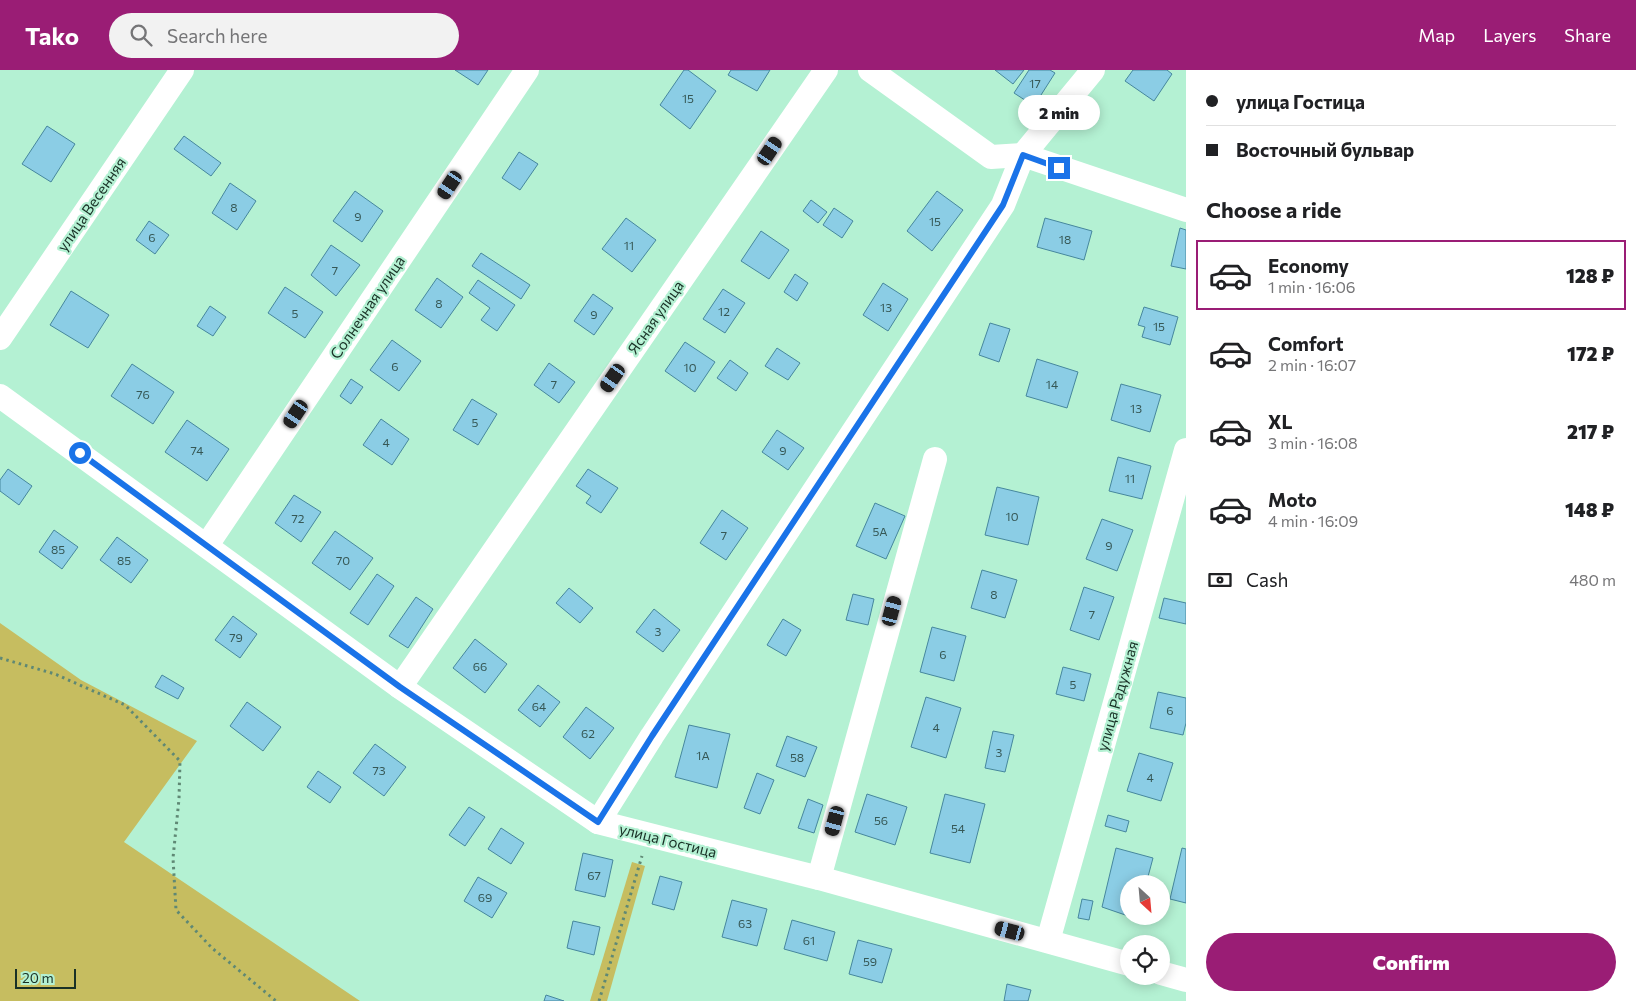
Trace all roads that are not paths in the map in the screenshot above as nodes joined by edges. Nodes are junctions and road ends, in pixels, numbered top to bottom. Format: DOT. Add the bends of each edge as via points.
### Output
graph roads {
  1 [pos="182,70"];
  2 [pos="528,70"];
  3 [pos="826,70"];
  4 [pos="870,70"];
  5 [pos="1093,70"];
  6 [pos="1023,155"];
  7 [pos="1186,210"];
  8 [pos="0,338"];
  9 [pos="0,396"];
  10 [pos="1186,450"];
  11 [pos="935,459"];
  12 [pos="207,545"];
  13 [pos="400,687"];
  14 [pos="598,822"];
  15 [pos="819,878"];
  16 [pos="1048,941"];
  17 [pos="1120,961"];
  18 [pos="1170,976"];
  19 [pos="1186,980"];
  1 -- 8 [label="street, улица Весенняя"];
  2 -- 12 [label="street, Солнечная улица"];
  3 -- 13 [label="street, Ясная улица"];
  4 -- 6 [label="street" via="990,157"];
  5 -- 6 [label="street"];
  6 -- 7 [label="street"];
  6 -- 14 [label="street" via="1003,205"];
  9 -- 12 [label="street, улица Гостица"];
  10 -- 16 [label="street, улица Радужная"];
  11 -- 15 [label="street"];
  12 -- 13 [label="street, улица Гостица"];
  13 -- 14 [label="street, улица Гостица"];
  14 -- 15 [label="street, улица Гостица"];
  15 -- 16 [label="street, улица Гостица"];
  16 -- 17 [label="street, улица Гостица"];
  18 -- 19 [label="street"];
}
